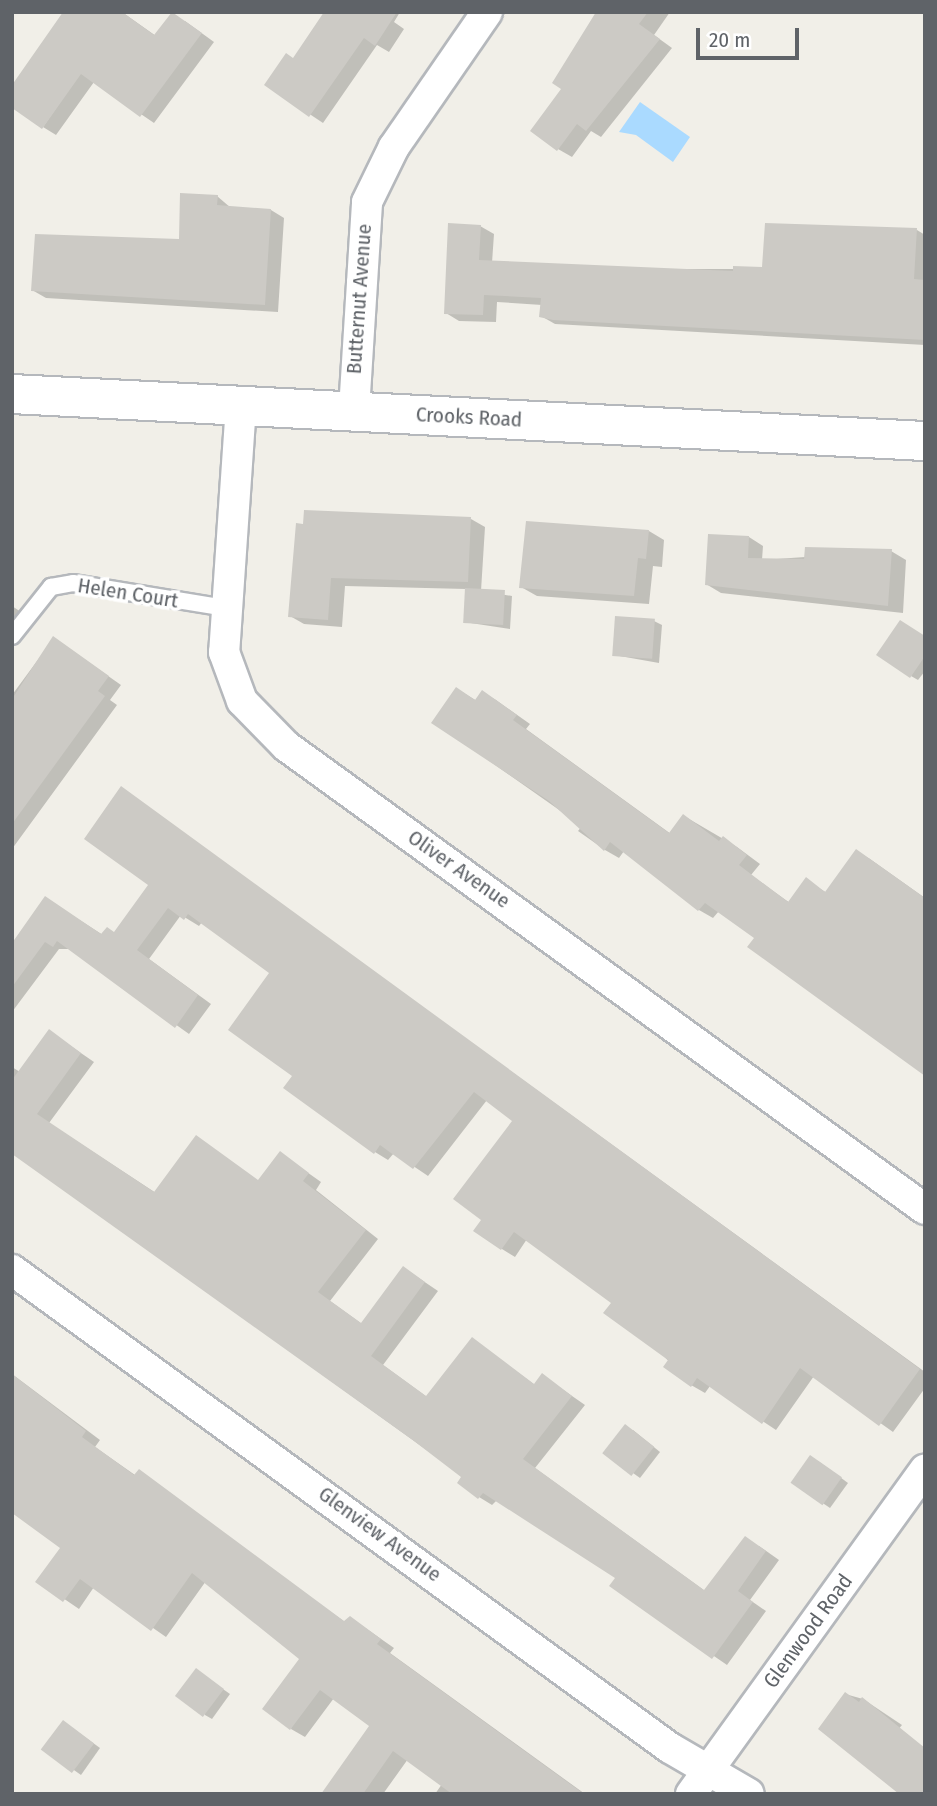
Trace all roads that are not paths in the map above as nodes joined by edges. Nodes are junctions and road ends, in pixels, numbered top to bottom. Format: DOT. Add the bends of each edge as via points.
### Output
graph roads {
  1 [pos="487,12"];
  2 [pos="12,394"];
  3 [pos="241,405"];
  4 [pos="354,410"];
  5 [pos="925,441"];
  6 [pos="225,608"];
  7 [pos="12,636"];
  8 [pos="925,1209"];
  9 [pos="12,1270"];
  10 [pos="925,1469"];
  11 [pos="699,1782"];
  12 [pos="749,1794"];
  1 -- 4 [label="street, Butternut Avenue" via="394,147 367,202"];
  2 -- 3 [label="main road, Crooks Road"];
  3 -- 4 [label="main road, Crooks Road"];
  3 -- 6 [label="street, Oliver Avenue"];
  4 -- 5 [label="main road, Crooks Road"];
  6 -- 7 [label="lane, Helen Court" via="72,583 51,587"];
  6 -- 8 [label="street, Oliver Avenue" via="230,678 242,701 286,746"];
  9 -- 11 [label="street, Glenview Avenue"];
  10 -- 11 [label="street, Glenwood Road"];
  11 -- 12 [label="street, Glenview Avenue"];
}
